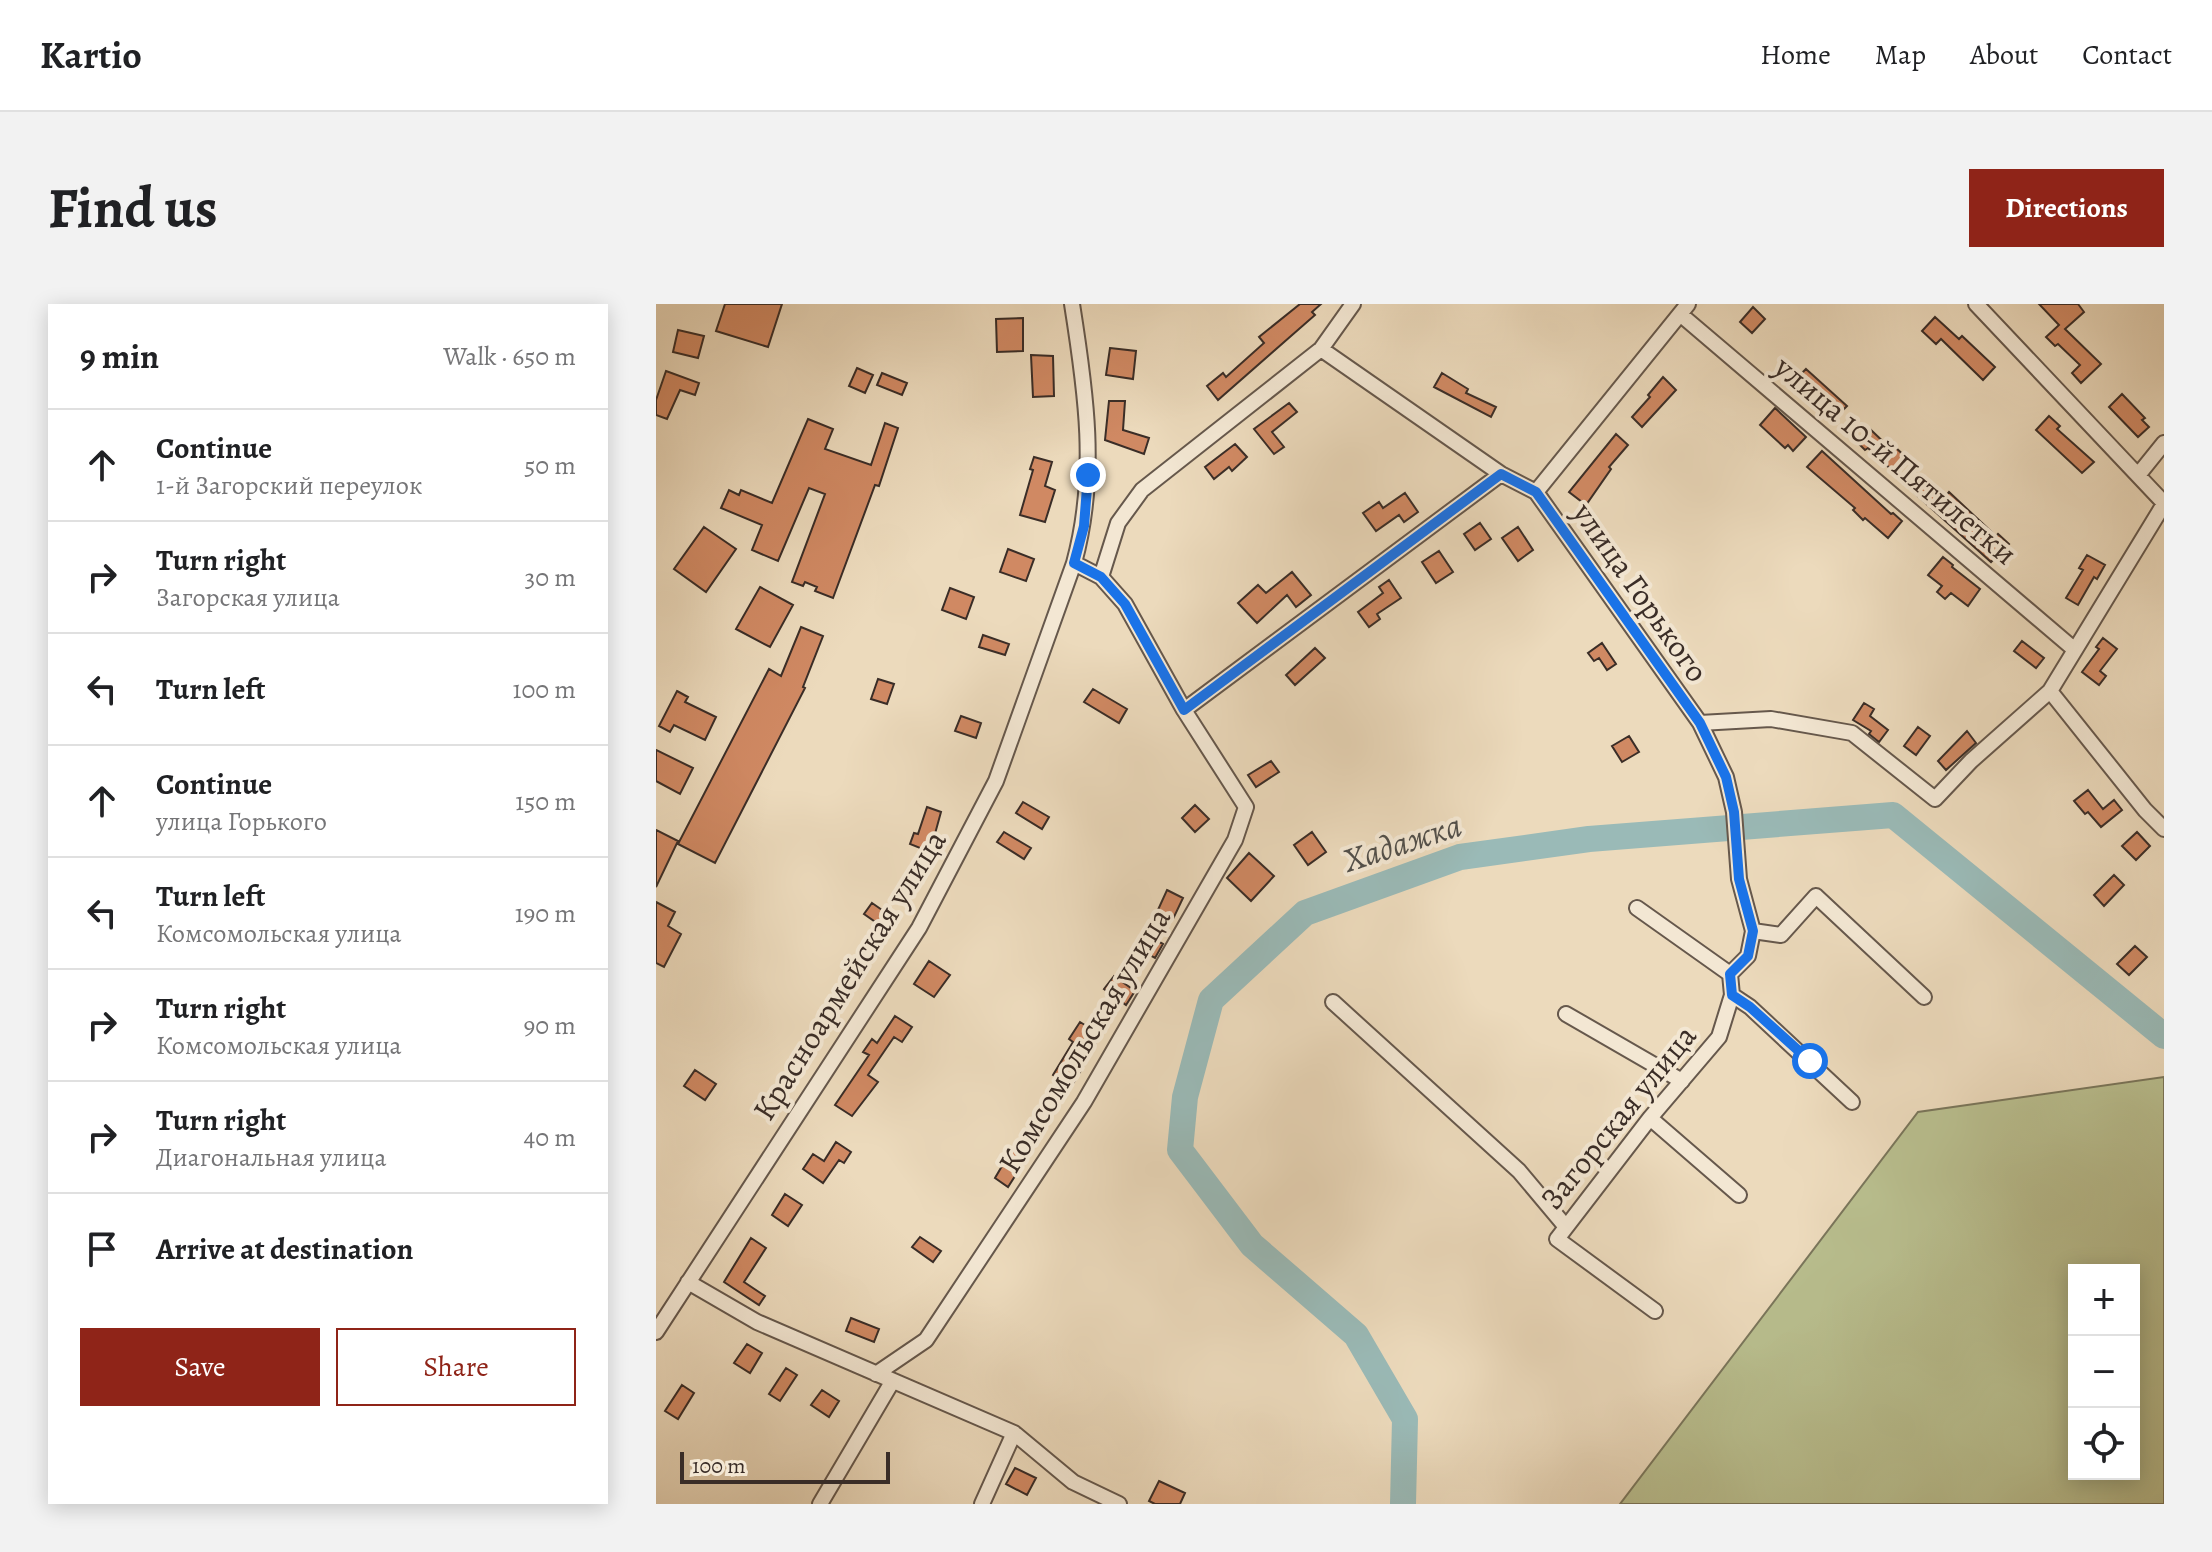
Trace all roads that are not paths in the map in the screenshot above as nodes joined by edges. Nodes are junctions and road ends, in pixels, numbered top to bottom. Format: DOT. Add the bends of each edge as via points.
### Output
graph roads {
  1 [pos="1072,304"];
  2 [pos="1353,304"];
  3 [pos="1976,304"];
  4 [pos="1684,309"];
  5 [pos="1321,349"];
  6 [pos="2164,443"];
  7 [pos="1501,474"];
  8 [pos="2139,474"];
  9 [pos="1536,492"];
  10 [pos="2164,504"];
  11 [pos="1074,563"];
  12 [pos="1101,577"];
  13 [pos="2075,650"];
  14 [pos="2050,691"];
  15 [pos="1184,710"];
  16 [pos="1700,723"];
  17 [pos="2164,829"];
  18 [pos="1637,908"];
  19 [pos="1753,931"];
  20 [pos="1730,974"];
  21 [pos="1732,995"];
  22 [pos="1924,997"];
  23 [pos="1333,1002"];
  24 [pos="1566,1014"];
  25 [pos="1682,1081"];
  26 [pos="1852,1102"];
  27 [pos="1650,1118"];
  28 [pos="1739,1195"];
  29 [pos="1562,1233"];
  30 [pos="688,1282"];
  31 [pos="1655,1311"];
  32 [pos="656,1332"];
  33 [pos="876,1374"];
  34 [pos="892,1382"];
  35 [pos="1014,1433"];
  36 [pos="820,1504"];
  37 [pos="982,1504"];
  38 [pos="1119,1504"];
  1 -- 11 [label="street, Красноармейская улица" via="1087,401 1088,475 1084,526"];
  2 -- 5 [label="street"];
  3 -- 8 [label="street"];
  4 -- 9 [label="street"];
  4 -- 13 [label="street, улица 10-й Пятилетки"];
  5 -- 7 [label="street, улица Горького"];
  5 -- 12 [label="street" via="1142,490 1118,523"];
  6 -- 8 [label="street"];
  7 -- 9 [label="street, улица Горького"];
  7 -- 15 [label="street"];
  8 -- 10 [label="street"];
  9 -- 16 [label="street, улица Горького"];
  10 -- 13 [label="street"];
  11 -- 12 [label="street"];
  11 -- 30 [label="street, Красноармейская улица" via="996,781 919,928"];
  12 -- 15 [label="street, Комсомольская улица" via="1125,604"];
  13 -- 14 [label="street"];
  14 -- 16 [label="street, улица Горького" via="1935,799 1852,733 1771,719"];
  14 -- 17 [label="street"];
  15 -- 33 [label="street, Комсомольская улица" via="1246,807 1235,840 1084,1102 926,1340"];
  16 -- 19 [label="street" via="1726,777 1739,879"];
  18 -- 20 [label="street"];
  19 -- 20 [label="street" via="1748,956"];
  19 -- 22 [label="street" via="1781,935 1816,896"];
  20 -- 21 [label="street, Загорская улица"];
  21 -- 25 [label="street, Загорская улица" via="1719,1037"];
  21 -- 26 [label="street"];
  23 -- 29 [label="street" via="1519,1171"];
  24 -- 25 [label="street"];
  25 -- 27 [label="street, Загорская улица"];
  27 -- 28 [label="street"];
  27 -- 29 [label="street, Загорская улица"];
  29 -- 31 [label="street"];
  30 -- 32 [label="street, Красноармейская улица"];
  30 -- 33 [label="street" via="757,1322"];
  33 -- 34 [label="street"];
  34 -- 35 [label="street"];
  34 -- 36 [label="street"];
  35 -- 37 [label="street"];
  35 -- 38 [label="street" via="1073,1482"];
}
